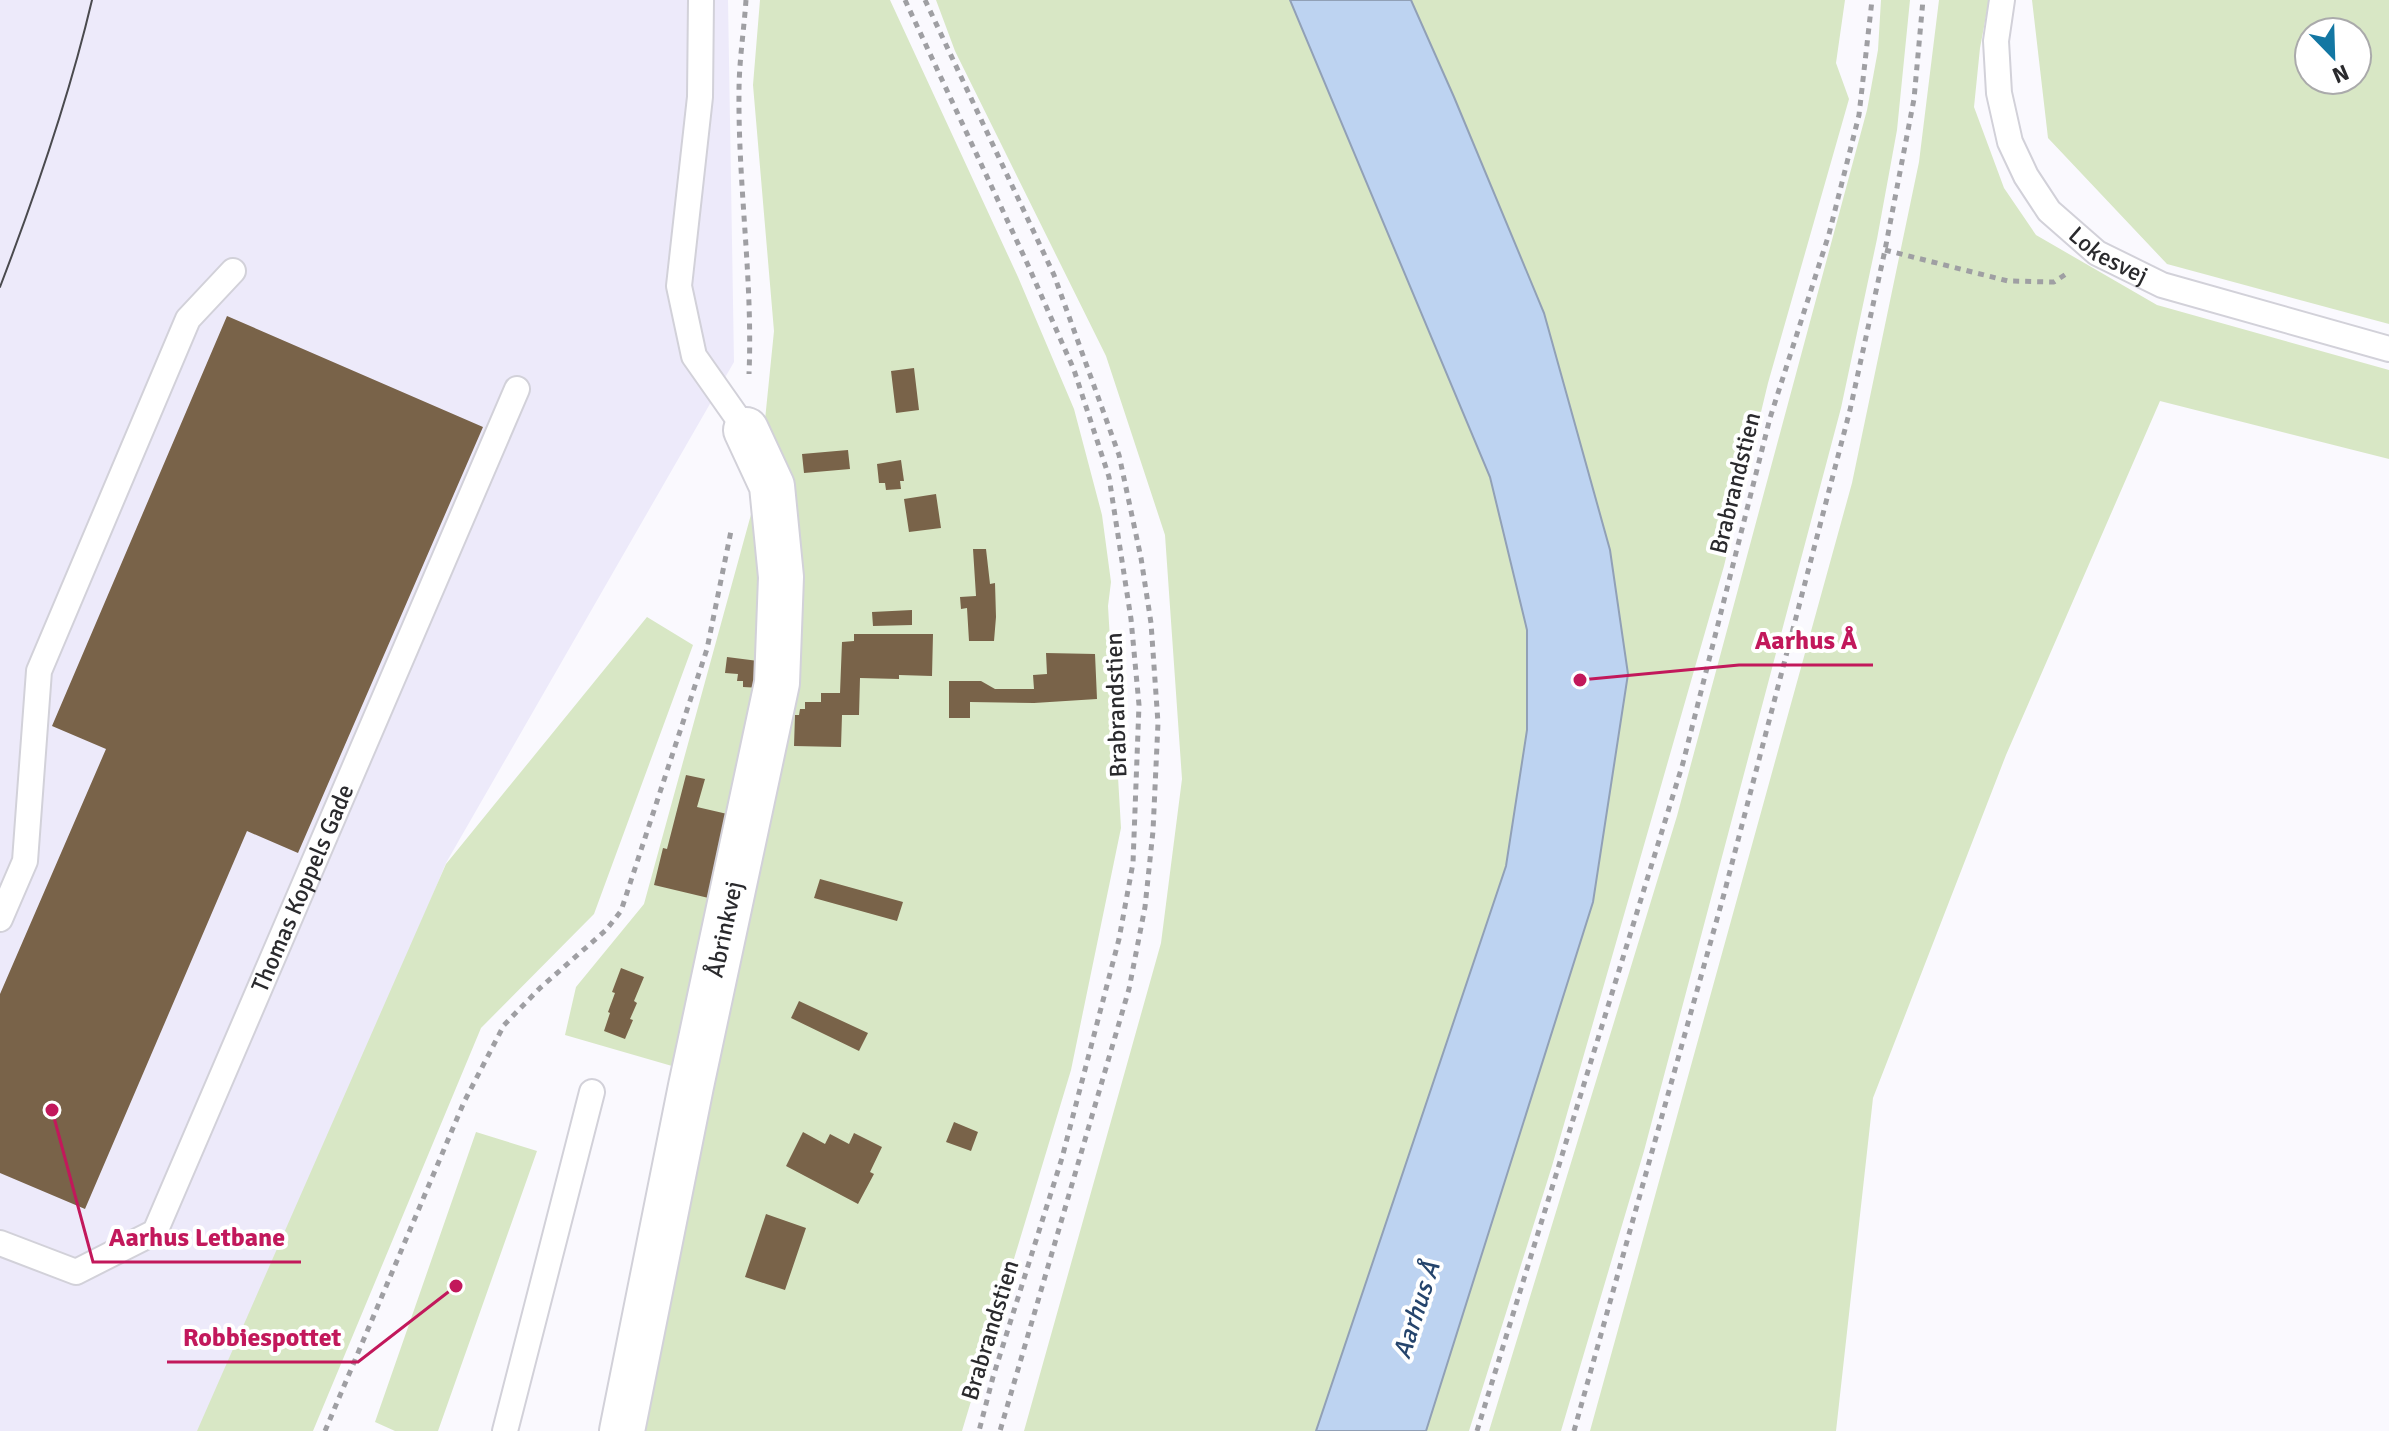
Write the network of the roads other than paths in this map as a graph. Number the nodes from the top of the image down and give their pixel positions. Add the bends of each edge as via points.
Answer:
1 (701, 0) edge
2 (2002, 0) edge
3 (233, 271) dead end
4 (2389, 349) edge
5 (517, 389) dead end
6 (746, 430) joint
7 (0, 919) edge
8 (592, 1092) dead end
9 (0, 1243) edge
10 (505, 1431) edge
11 (622, 1431) edge

1 - 6 lane via 700,97 679,286 694,356
2 - 4 lane, Lokesvej via 1996,41 1999,93 2010,142 2049,211 2097,253 2162,285
3 - 7 lane via 188,319 39,671 25,861
5 - 9 lane, Thomas Koppels Gade via 155,1232 76,1272
6 - 11 street, Åbrinkvej via 772,486 781,577 777,683
8 - 10 lane

